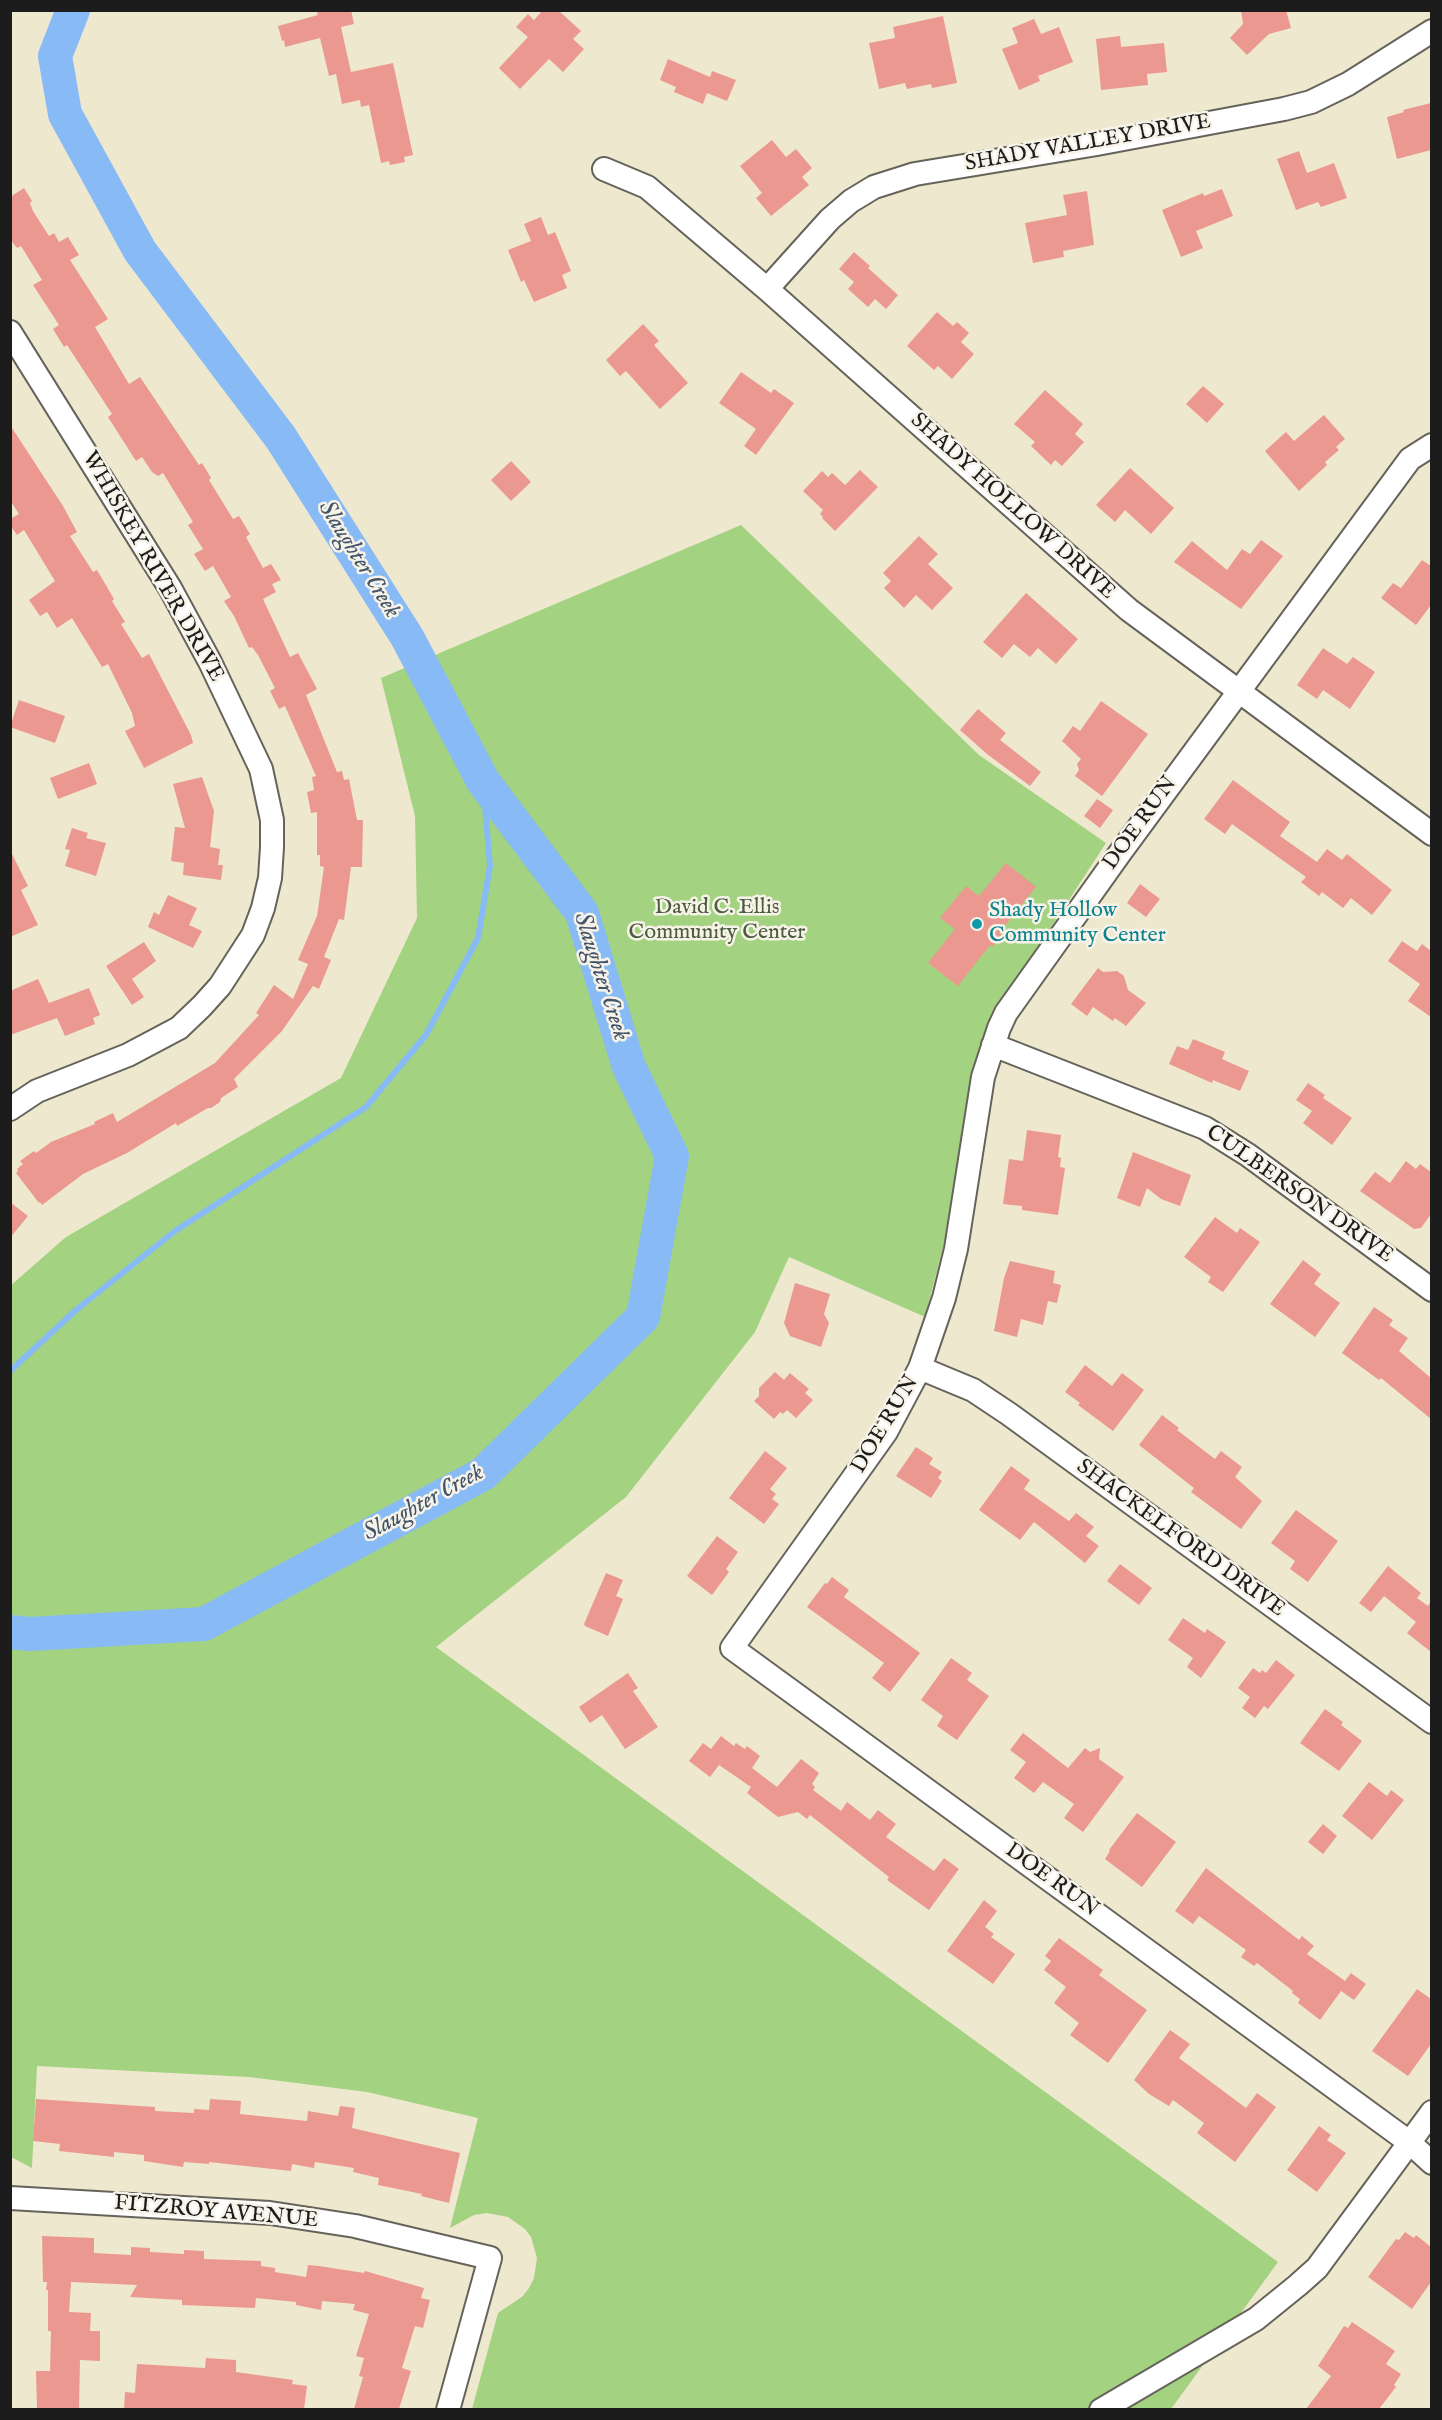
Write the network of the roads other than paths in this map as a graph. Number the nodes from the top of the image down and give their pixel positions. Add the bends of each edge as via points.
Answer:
1 (1431, 31) edge
2 (604, 169) dead end
3 (767, 289) junction
4 (10, 332) edge
5 (1431, 445) edge
6 (1239, 691) junction
7 (1431, 834) edge
8 (993, 1045) junction
9 (10, 1109) edge
10 (1431, 1290) edge
11 (920, 1368) junction
12 (1431, 1722) edge
13 (1431, 2112) edge
14 (1409, 2142) junction
15 (1431, 2163) edge
16 (10, 2198) edge
17 (448, 2409) edge
18 (1101, 2409) edge

1 - 3 street, SHADY VALLEY DRIVE via 1348,84 1284,110 915,174 874,187 830,219
2 - 3 street, SHADY HOLLOW DRIVE via 647,187
3 - 6 street, SHADY HOLLOW DRIVE via 1078,567
4 - 9 street, WHISKEY RIVER DRIVE via 170,588 210,662 261,769 272,820 272,847 267,888 253,935 202,1006 179,1028 128,1055 37,1092
5 - 6 street, DOE RUN via 1410,459
6 - 7 street, SHADY HOLLOW DRIVE
6 - 8 street, DOE RUN via 1042,961 1006,1013
8 - 10 street, CULBERSON DRIVE via 1205,1128 1248,1155
8 - 11 street, DOE RUN via 977,1106 956,1249
11 - 12 street, SHACKELFORD DRIVE via 973,1390 1009,1414
11 - 14 street, DOE RUN via 886,1432 732,1648
13 - 14 street
14 - 15 street
14 - 18 street via 1317,2268 1298,2285 1256,2319
16 - 17 street, FITZROY AVENUE via 270,2213 355,2226 490,2258

